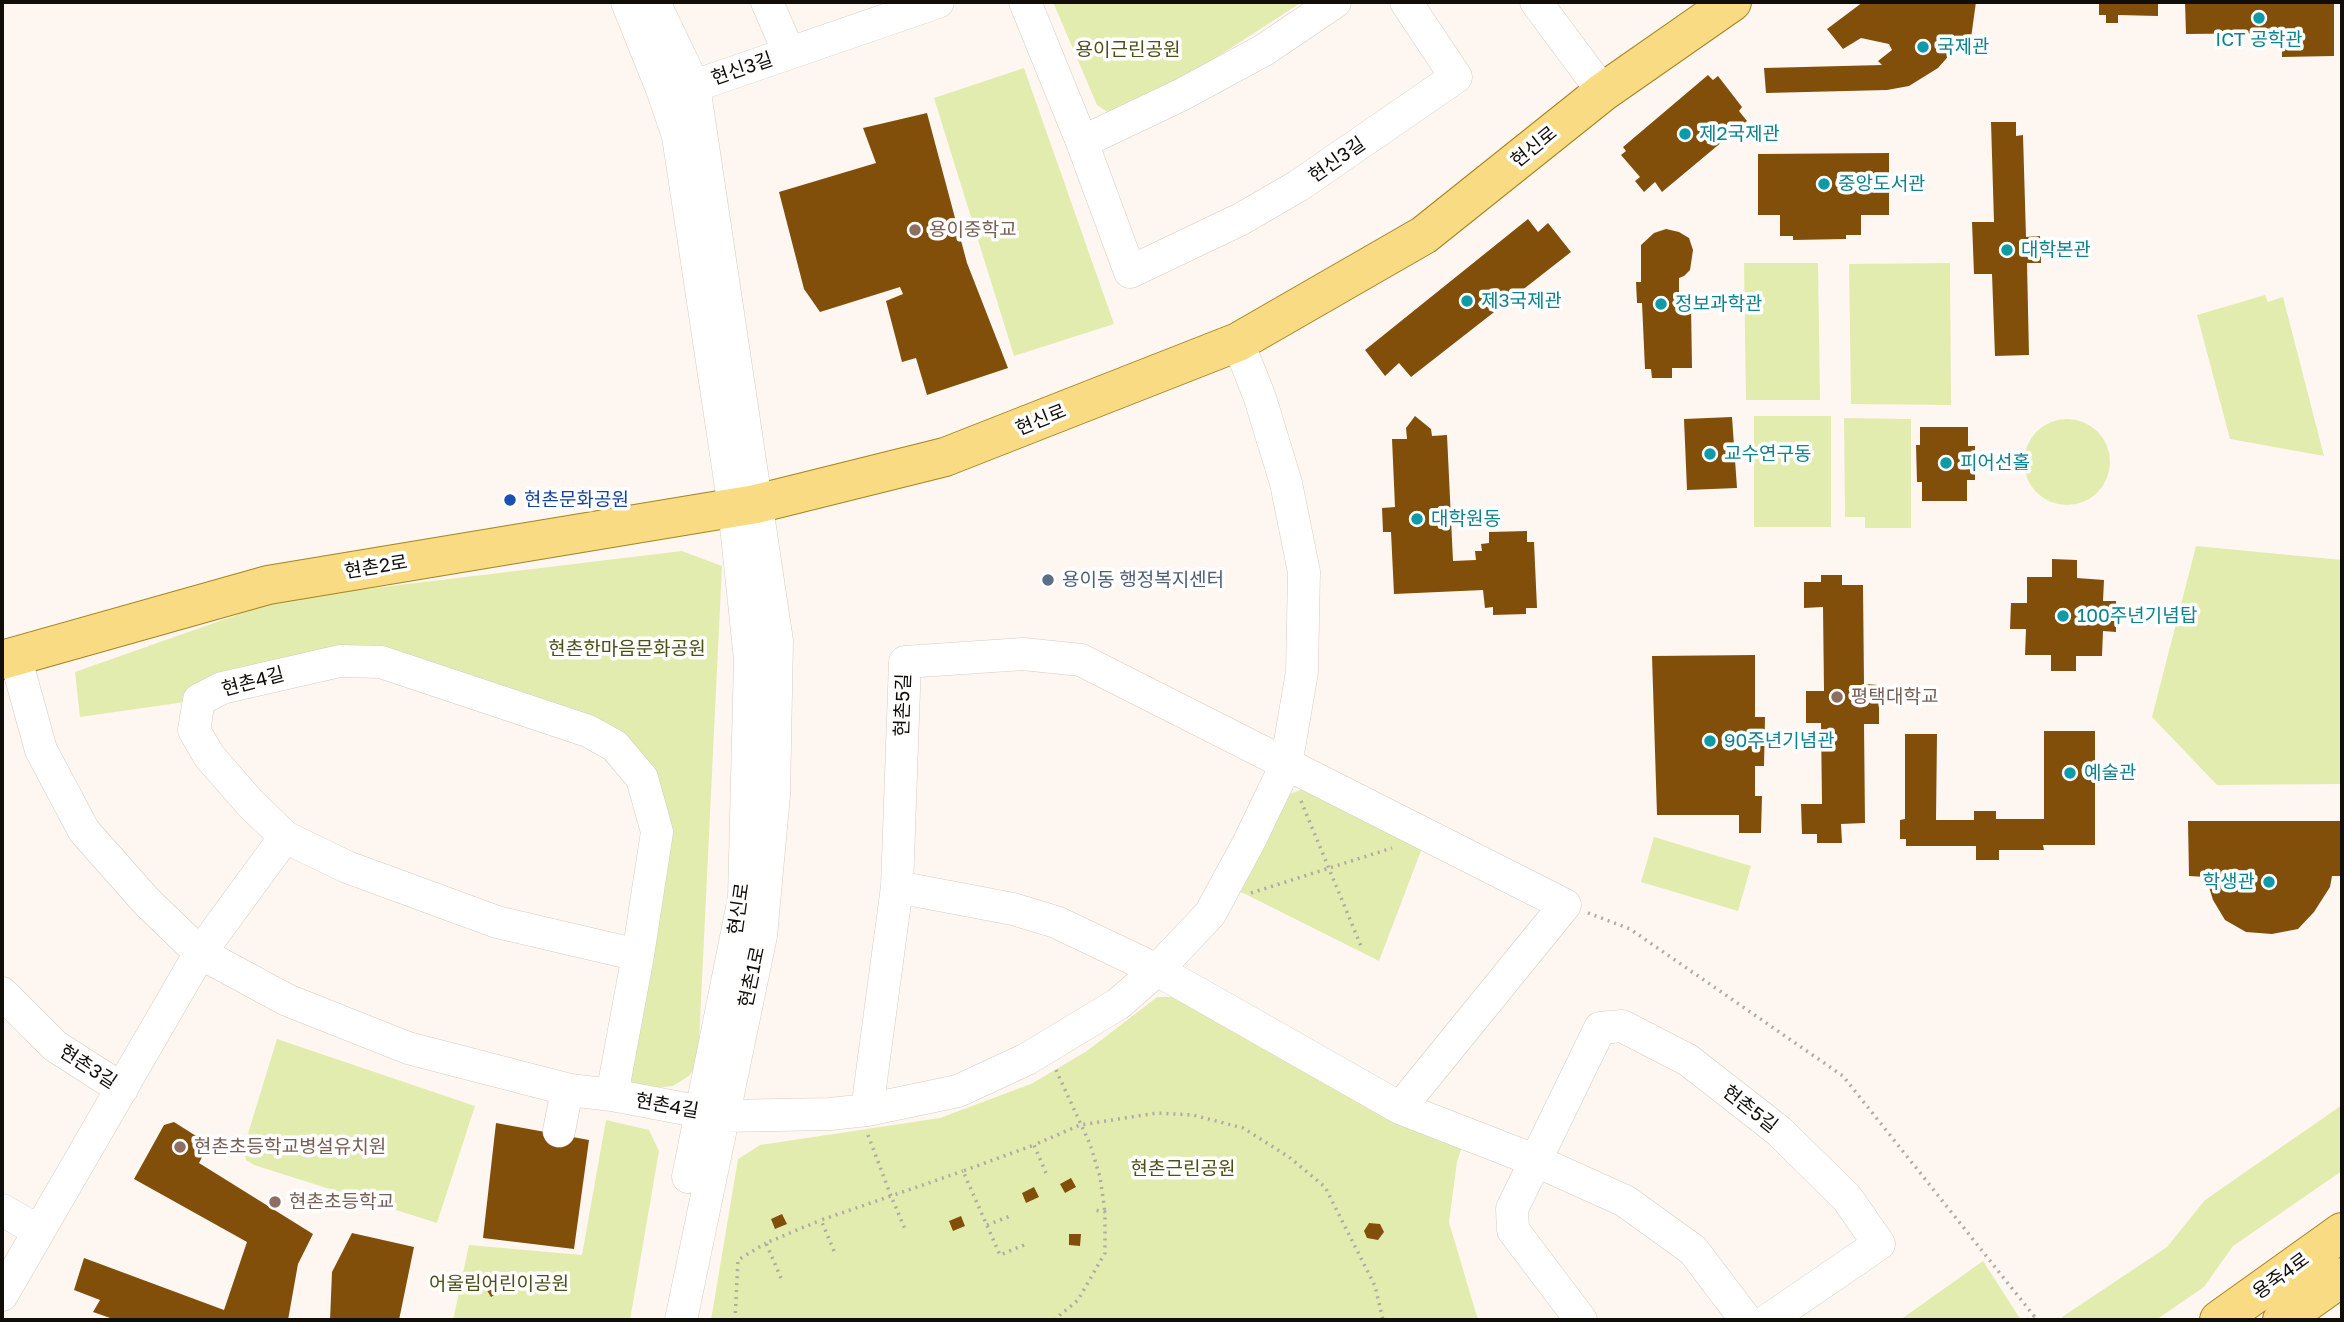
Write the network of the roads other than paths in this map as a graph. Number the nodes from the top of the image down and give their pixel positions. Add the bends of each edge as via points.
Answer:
1 (626, 2) edge
2 (654, 2) edge
3 (767, 2) edge
4 (1025, 2) edge
5 (1335, 2) edge
6 (1406, 2) edge
7 (1536, 2) edge
8 (1732, 2) edge
9 (931, 3) edge
10 (789, 52) junction
11 (694, 86) junction
12 (1603, 92) junction
13 (1082, 142) junction
14 (1238, 342) junction
15 (745, 505) junction
16 (8, 658) edge
17 (1286, 765) junction
18 (285, 837) junction
19 (897, 887) junction
20 (200, 953) junction
21 (638, 955) junction
22 (1157, 971) junction
23 (2, 993) edge
24 (122, 1090) junction
25 (567, 1090) junction
26 (612, 1095) junction
27 (1399, 1108) junction
28 (711, 1114) junction
29 (867, 1122) junction
30 (559, 1131) dead end
31 (1534, 1160) junction
32 (2, 1210) edge
33 (37, 1230) junction
34 (2342, 1232) edge
35 (2342, 1277) edge
36 (2, 1295) edge
37 (660, 1320) edge
38 (681, 1320) edge
39 (1581, 1320) edge
40 (1746, 1320) edge
41 (1768, 1320) edge
42 (2219, 1320) edge
43 (2282, 1320) edge

1 - 15 street via 678,136
2 - 11 street
3 - 10 street, 현신3길
4 - 13 street
5 - 13 street via 1264,50
6 - 13 street, 현신3길 via 1456,77 1298,186 1130,272
7 - 12 street
8 - 12 main road, 현신로
9 - 10 street, 현신3길
10 - 11 street, 현신3길
11 - 15 street
12 - 14 main road, 현신로 via 1424,235
14 - 15 main road, 현신로 via 945,457
14 - 17 street via 1286,483 1304,572 1302,672
15 - 16 main road, 현촌2로 via 268,585
15 - 28 street, 현촌1로 via 777,641 774,795 761,936
16 - 20 street, 현촌4길 via 41,750 85,831 147,902
17 - 19 street, 현촌5길 via 1081,660 1023,654 905,662
17 - 22 street via 1210,914
17 - 27 street, 현촌5길 via 1565,905
18 - 20 street, 현촌3길
18 - 21 street, 현촌4길 via 347,867 497,922
18 - 21 street, 현촌4길 via 209,756 194,730 199,700 222,688 340,661 381,662 588,730 615,746 642,778 657,832
19 - 22 street via 1056,922
19 - 29 street, 현촌5길
20 - 24 street, 현촌3길
20 - 25 street, 현촌4길 via 287,1000 408,1048
21 - 26 street, 현촌4길
22 - 27 street
22 - 29 street via 1118,1004 1027,1059 958,1091
23 - 24 street, 현촌3길 via 55,1046
24 - 33 street
25 - 26 street, 현촌4길
25 - 30 street
26 - 28 street, 현촌4길
27 - 31 street
28 - 29 street via 830,1114
28 - 37 street
28 - 38 street, 현촌1로
31 - 39 street, 현촌5길 via 1512,1209 1513,1230
31 - 40 street via 1625,1201 1693,1250
31 - 41 street, 현촌5길 via 1601,1028 1622,1026 1688,1060 1779,1130 1847,1198 1880,1244
32 - 33 street
33 - 36 street
34 - 42 main road, 용죽4로
35 - 43 main road, 용죽4로

